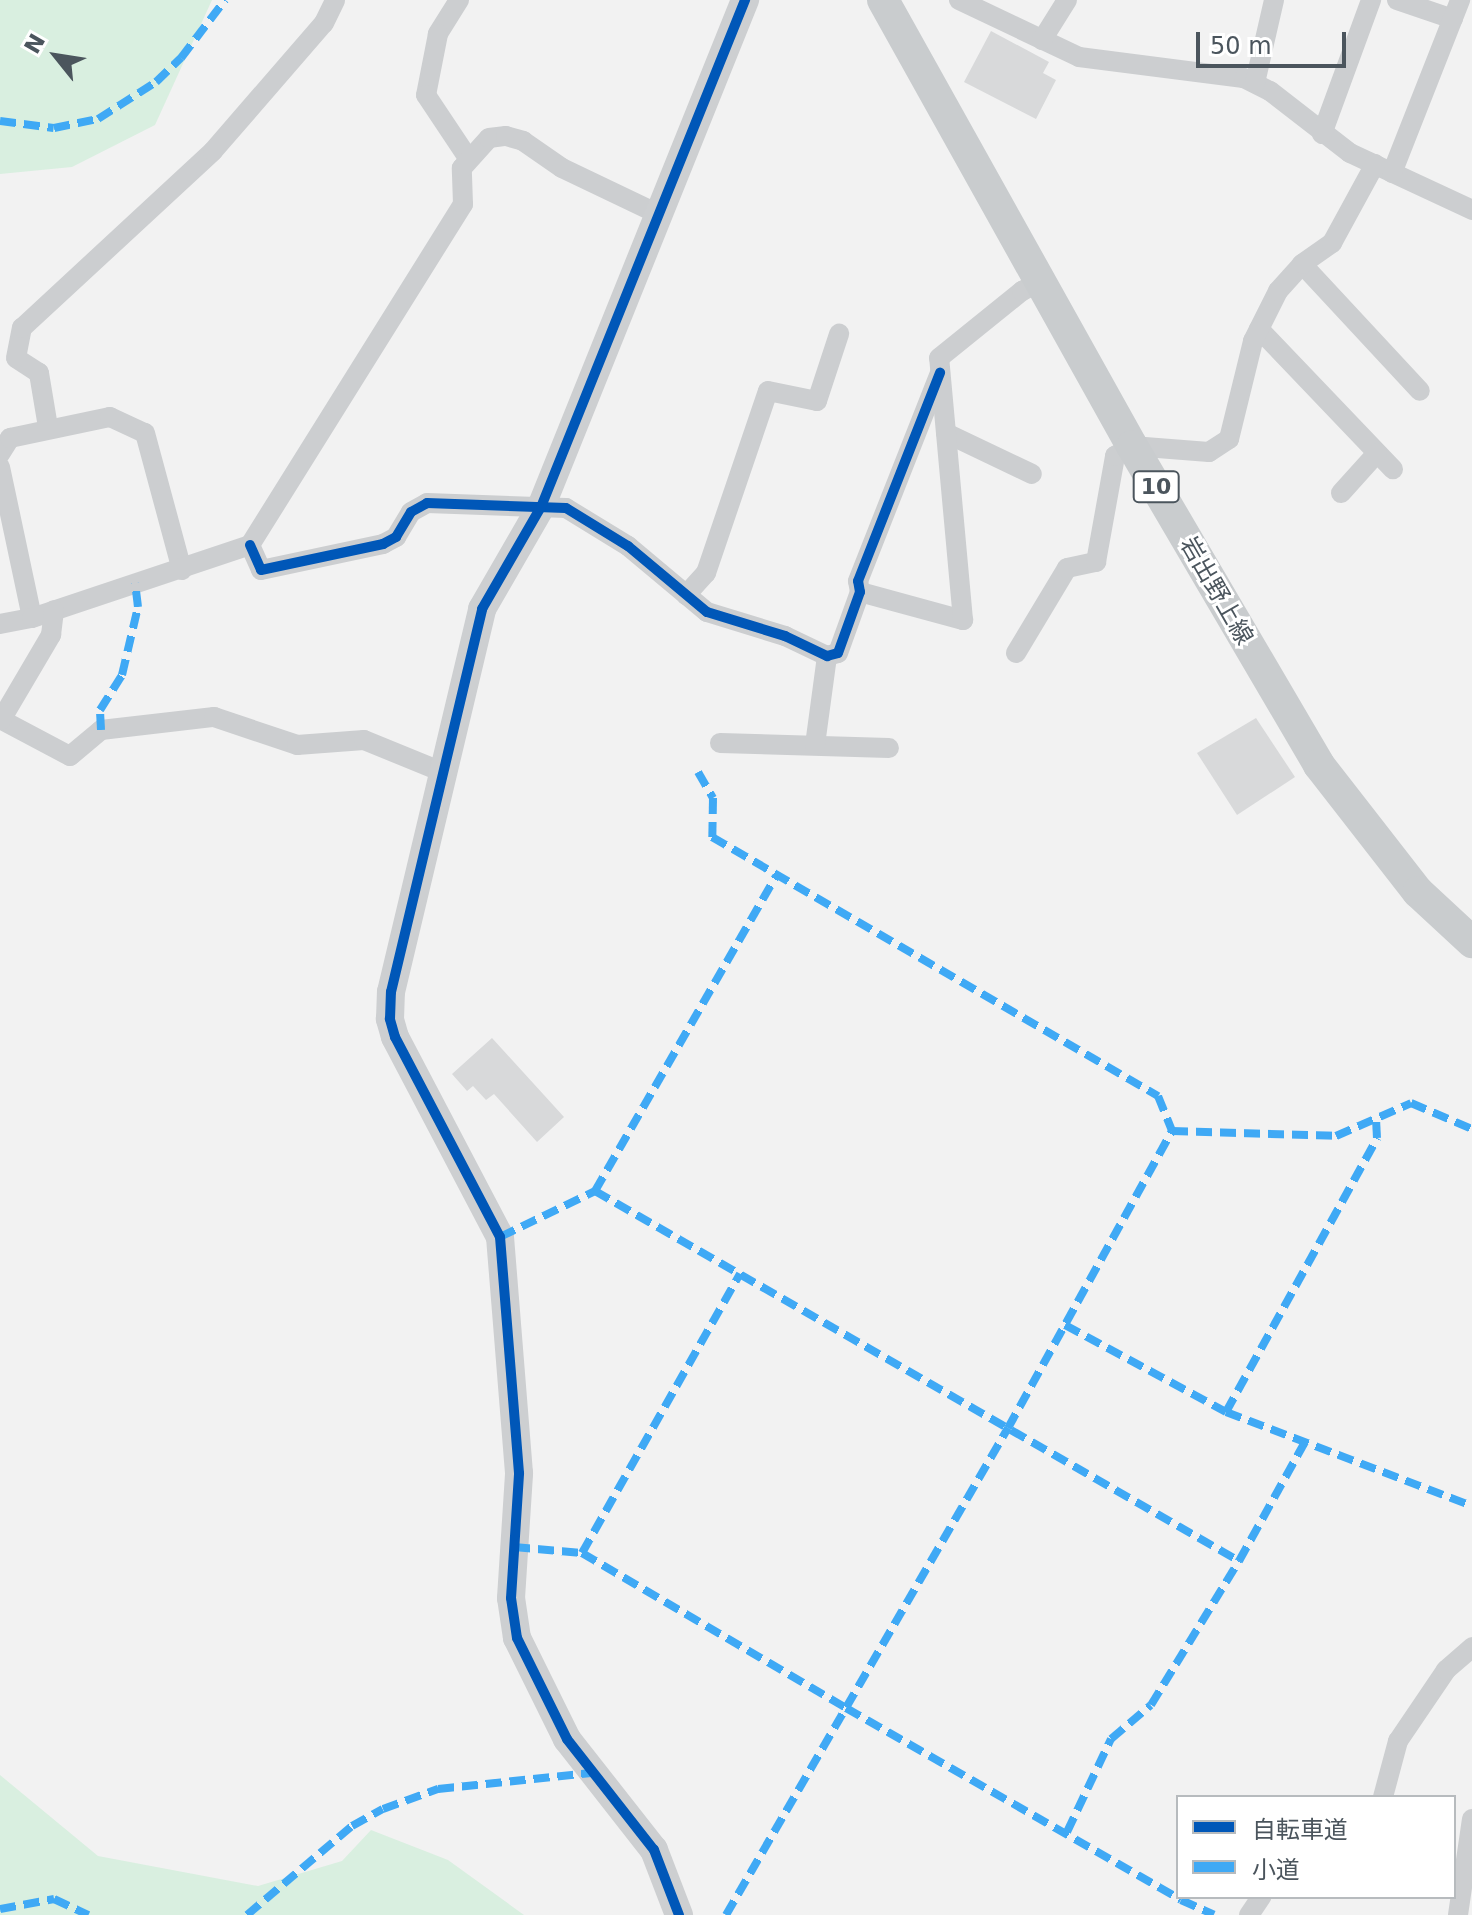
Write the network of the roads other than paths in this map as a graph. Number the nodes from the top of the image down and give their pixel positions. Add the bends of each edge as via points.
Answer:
1 (335, 0) edge
2 (459, 0) edge
3 (745, 0) edge
4 (883, 0) edge
5 (959, 0) edge
6 (1067, 0) edge
7 (1274, 0) edge
8 (1371, 0) edge
9 (1397, 0) edge
10 (1456, 10) edge
11 (1042, 40) junction
12 (1255, 83) junction
13 (1322, 134) junction
14 (468, 158) junction
15 (1383, 169) junction
16 (1472, 210) edge
17 (660, 215) junction
18 (1302, 264) junction
19 (1040, 282) junction
20 (1259, 329) junction
21 (839, 334) dead end
22 (940, 373) junction
23 (1420, 391) dead end
24 (48, 427) junction
25 (946, 433) junction
26 (1132, 446) junction
27 (1377, 453) junction
28 (0, 454) edge
29 (0, 467) edge
30 (1393, 469) dead end
31 (1032, 474) dead end
32 (1341, 493) dead end
33 (541, 507) junction
34 (250, 545) junction
35 (182, 570) junction
36 (860, 592) junction
37 (686, 595) junction
38 (54, 610) junction
39 (32, 618) junction
40 (0, 624) edge
41 (1016, 653) dead end
42 (827, 656) junction
43 (0, 720) edge
44 (720, 743) dead end
45 (815, 745) junction
46 (889, 748) dead end
47 (440, 771) junction
48 (1472, 942) edge
49 (1472, 1647) edge
50 (1384, 1795) edge
51 (1472, 1819) edge
52 (679, 1915) edge
53 (1458, 1915) edge

1 - 24 street via 324,23 213,151 22,328 16,358 39,373
2 - 14 street via 438,34 426,95
3 - 17 street
4 - 19 main road, 岩出野上線 / 10
5 - 11 street
6 - 11 street
7 - 12 street
8 - 13 street
9 - 10 street
10 - 15 street
11 - 12 street via 1079,57
12 - 13 street
13 - 15 street
14 - 17 street via 489,138 523,141 562,168
14 - 34 street via 462,168 463,204
15 - 16 street
15 - 18 street via 1332,243
17 - 33 street
18 - 20 street via 1278,291
18 - 23 street
19 - 22 street via 939,358
19 - 26 main road, 岩出野上線 / 10
20 - 26 street via 1229,439 1209,452
20 - 27 street
21 - 37 street via 817,401 768,391 706,573
22 - 25 street
22 - 36 street via 858,581
24 - 28 street via 10,438
24 - 35 street via 110,417 145,433
25 - 31 street
25 - 36 street via 963,620
26 - 41 street via 1115,456 1096,562 1067,568
26 - 48 main road, 岩出野上線 / 10 via 1319,765 1418,892
27 - 30 street
27 - 32 street
29 - 39 street
33 - 34 street via 427,503 411,512 396,537 383,544 261,570
33 - 37 street via 566,508 628,546
33 - 47 street via 482,609
34 - 35 street
35 - 38 street
36 - 42 street via 838,653
37 - 42 street via 707,612 785,636
38 - 39 street
38 - 43 street via 51,635
39 - 40 street
42 - 45 street
43 - 47 street via 70,756 101,730 214,717 297,745 364,740
44 - 45 street
45 - 46 street
47 - 52 street via 391,992 390,1019 500,1237 519,1473 511,1598 517,1638 567,1739 654,1850
49 - 50 street via 1446,1670 1398,1741
51 - 53 street

